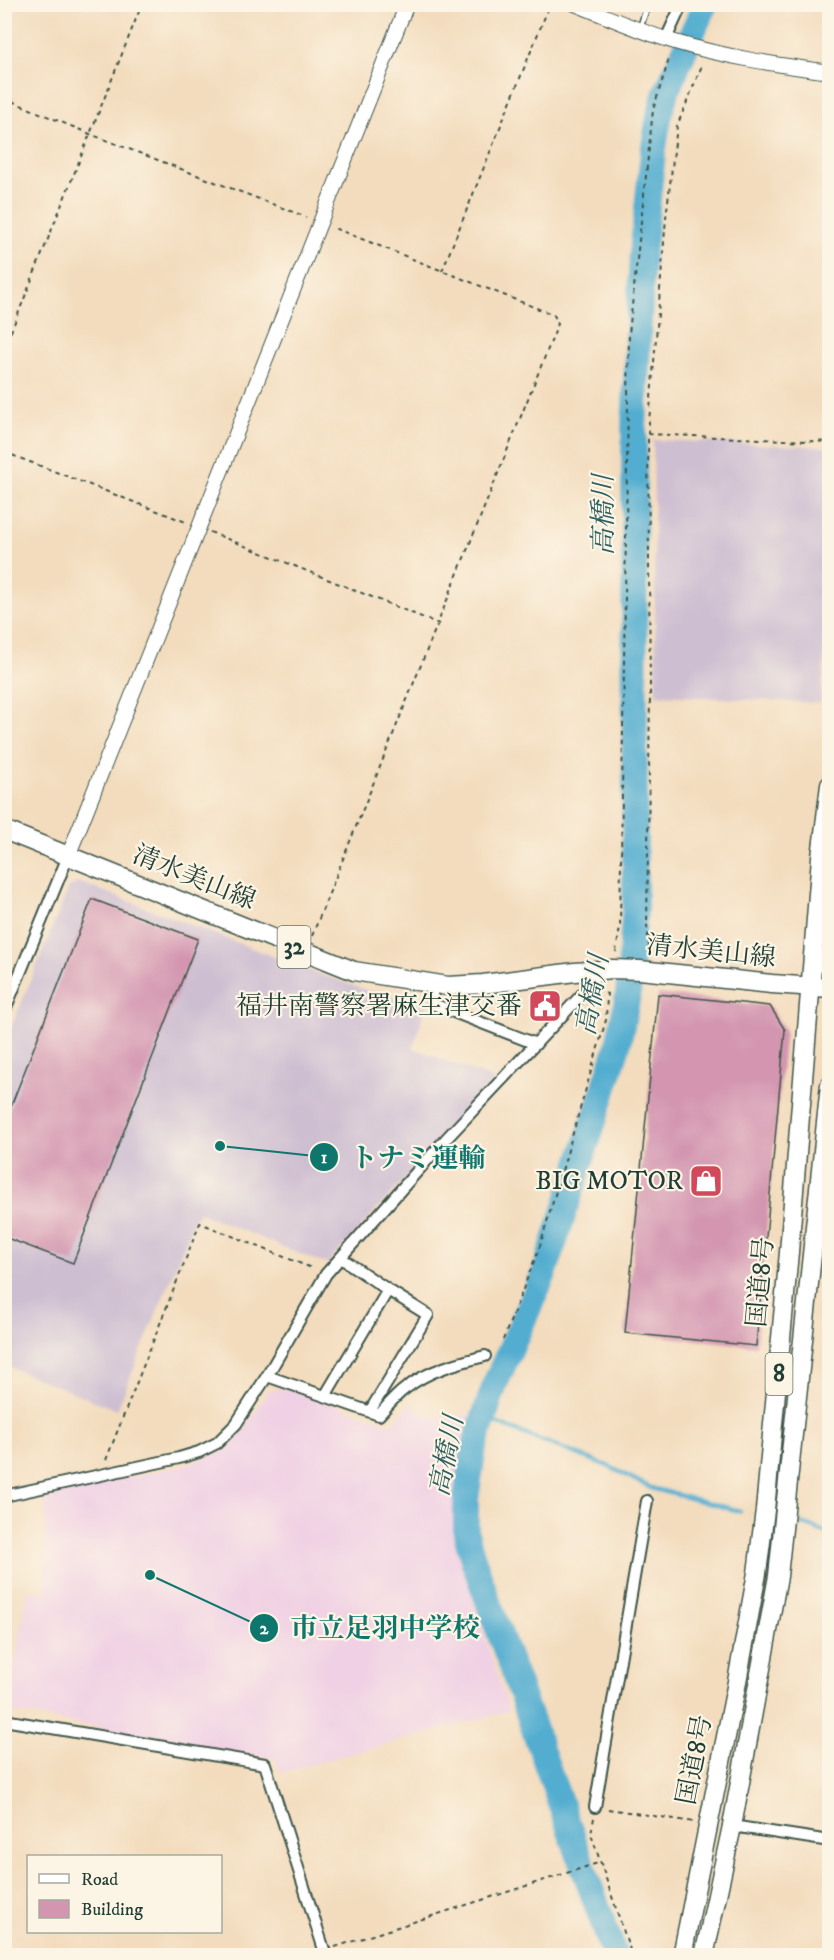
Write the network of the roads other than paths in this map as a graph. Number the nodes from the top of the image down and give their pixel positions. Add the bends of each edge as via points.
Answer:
1 (407, 4) edge
2 (575, 4) edge
3 (648, 4) edge
4 (682, 4) edge
5 (639, 30) junction
6 (670, 40) junction
7 (830, 72) edge
8 (830, 785) edge
9 (4, 830) edge
10 (69, 854) junction
11 (601, 975) junction
12 (431, 984) junction
13 (811, 987) junction
14 (830, 988) edge
15 (4, 1012) edge
16 (536, 1044) junction
17 (830, 1085) edge
18 (341, 1258) junction
19 (387, 1290) junction
20 (485, 1356) dead end
21 (267, 1376) junction
22 (325, 1396) junction
23 (370, 1411) junction
24 (4, 1496) edge
25 (647, 1501) dead end
26 (4, 1720) edge
27 (595, 1807) road end
28 (732, 1826) junction
29 (830, 1841) edge
30 (326, 1953) edge
31 (682, 1956) edge
32 (704, 1956) edge

1 - 10 street
2 - 5 street
3 - 5 lane
4 - 6 street
5 - 6 street
6 - 7 street via 765,63
8 - 13 main road, 国道8号 / 8
9 - 10 main road, 清水美山線 / 32
10 - 12 main road, 清水美山線 / 32 via 354,971
10 - 15 street
11 - 12 main road, 清水美山線 / 32
11 - 13 main road, 清水美山線 / 32 via 646,970
11 - 16 street
12 - 16 street via 433,1004
13 - 14 main road, 清水美山線 / 32
13 - 31 main road, 国道8号 / 8 via 757,1573
16 - 18 street
17 - 28 main road, 国道8号 / 8 via 778,1576
18 - 19 street
18 - 21 street via 326,1274
19 - 22 street
19 - 23 street via 428,1315
20 - 23 street via 426,1375 405,1388 379,1415
21 - 22 street
21 - 24 street via 236,1424 217,1443 199,1452
22 - 23 street
25 - 27 street
26 - 30 street via 266,1764
28 - 29 street
28 - 32 main road, 国道8号 / 8

